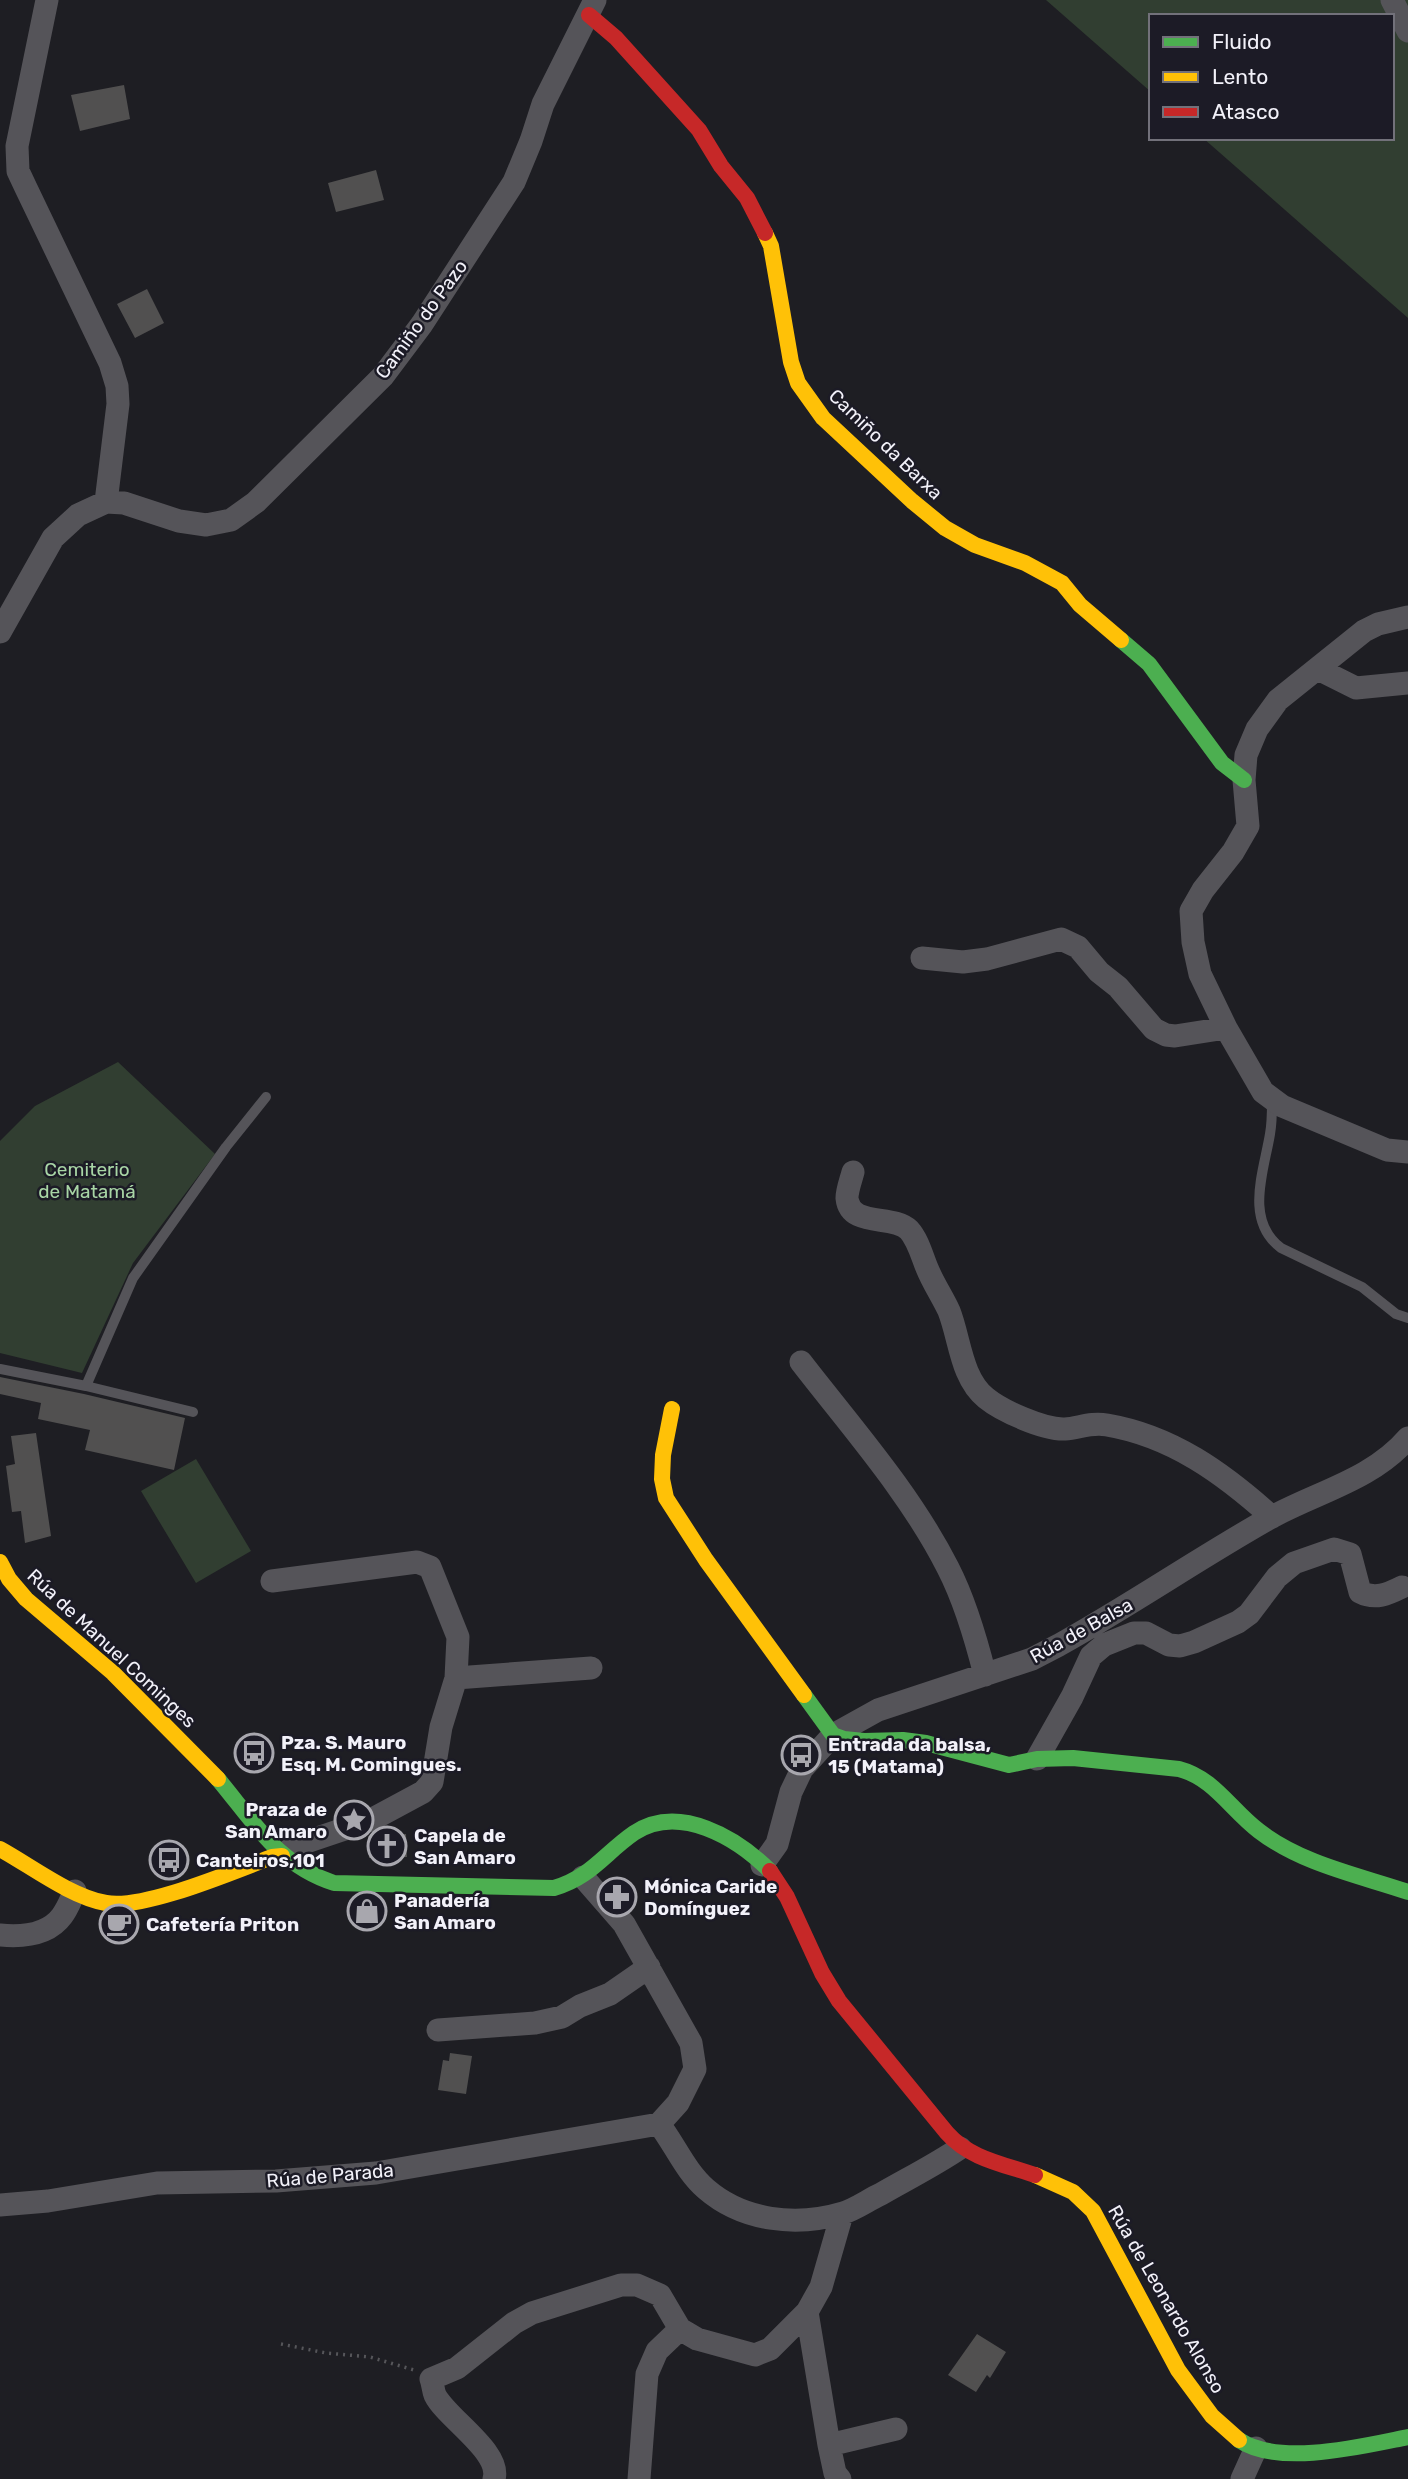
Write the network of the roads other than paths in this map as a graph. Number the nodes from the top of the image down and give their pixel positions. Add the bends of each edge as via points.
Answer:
1 (47, 0) edge
2 (1392, 0) edge
3 (592, 8) edge
4 (1408, 31) edge
5 (106, 502) junction
6 (1408, 617) edge
7 (0, 632) edge
8 (1318, 668) junction
9 (1408, 683) edge
10 (1244, 780) junction
11 (922, 958) dead end
12 (1226, 1028) junction
13 (266, 1097) dead end
14 (1272, 1099) junction
15 (1408, 1152) edge
16 (853, 1172) dead end
17 (1408, 1318) edge
18 (801, 1362) dead end
19 (0, 1369) edge
20 (86, 1386) junction
21 (672, 1409) dead end
22 (193, 1412) dead end
23 (1408, 1438) edge
24 (1272, 1517) junction
25 (0, 1562) edge
26 (272, 1581) dead end
27 (1402, 1587) dead end
28 (1104, 1619) junction
29 (1146, 1633) junction
30 (592, 1668) dead end
31 (985, 1675) junction
32 (456, 1678) junction
33 (833, 1735) junction
34 (1037, 1759) junction
35 (0, 1849) edge
36 (282, 1856) junction
37 (762, 1865) junction
38 (583, 1877) junction
39 (75, 1891) junction
40 (1408, 1892) edge
41 (0, 1936) edge
42 (649, 1966) junction
43 (438, 2030) dead end
44 (659, 2124) junction
45 (960, 2148) junction
46 (0, 2205) edge
47 (842, 2214) junction
48 (807, 2312) junction
49 (680, 2329) junction
50 (896, 2429) dead end
51 (1408, 2437) edge
52 (829, 2445) junction
53 (1256, 2448) junction
54 (494, 2479) edge
55 (639, 2479) edge
56 (840, 2479) edge
57 (1242, 2479) edge

1 - 5 street via 16,159 117,386
2 - 4 street
3 - 5 street, Camiño do Pazo via 543,104 514,182 383,376 256,502 231,520 206,525
3 - 10 street, Camiño da Barxa via 699,130 747,198 771,246 798,383 823,418 945,528 1062,583 1080,606 1149,664 1222,763
5 - 7 street via 78,515 53,538
6 - 8 street via 1364,631
8 - 9 street via 1356,688
8 - 10 street via 1278,700 1257,729
10 - 12 street via 1248,826 1191,911 1200,974
11 - 12 street via 987,959 1061,939 1078,947 1154,1029 1175,1036
12 - 14 street via 1263,1092
13 - 20 lane via 134,1278
14 - 15 street via 1387,1150
14 - 17 lane via 1258,1195 1272,1242 1362,1287
16 - 24 street via 849,1205 864,1218 893,1221 909,1230 948,1310 971,1378 988,1400 1053,1428 1105,1424 1168,1442
18 - 31 street via 935,1545 960,1594
19 - 20 lane
20 - 22 lane
21 - 33 street via 663,1455 666,1498
23 - 24 street, Rúa de Balsa via 1359,1476
24 - 28 street, Rúa de Balsa
25 - 36 street, Rúa de Manuel Cominges via 41,1614 114,1673 211,1771
26 - 32 street via 417,1562 430,1567 458,1637
27 - 29 street via 1388,1594 1360,1592 1350,1554 1334,1549 1294,1563 1249,1614 1194,1642 1169,1645
28 - 29 street via 1109,1624 1135,1625
28 - 31 street, Rúa de Balsa via 1032,1659
29 - 34 street via 1104,1644 1091,1656
30 - 32 street
31 - 33 street, Rúa de Balsa via 878,1710
32 - 36 street via 441,1727 432,1782 423,1792 371,1820 294,1846
33 - 34 street via 852,1742 932,1744 1009,1765
33 - 37 street, Rúa de Balsa via 802,1769 777,1844
34 - 40 street via 1073,1758 1194,1773 1259,1831 1302,1857
35 - 39 street
36 - 38 street, Rúa de Leonardo Alonso via 312,1877 334,1883 544,1889 564,1887
36 - 39 street via 125,1904 110,1904
37 - 38 street, Rúa de Leonardo Alonso via 719,1834 666,1821 640,1831
37 - 45 street, Rúa de Leonardo Alonso via 779,1883 837,1998
38 - 42 street via 620,1918
39 - 41 street via 60,1919 47,1928
42 - 43 street via 610,1994 562,2017
42 - 44 street via 691,2042 695,2068 678,2103
44 - 46 street, Rúa de Parada via 376,2173 157,2183
44 - 47 street via 703,2187 732,2207 780,2219
45 - 47 street
45 - 53 street, Rúa de Leonardo Alonso via 1061,2186 1088,2205 1196,2396 1225,2430
47 - 48 street via 821,2287
48 - 49 street via 770,2349 755,2354 698,2339
48 - 52 street
49 - 54 street via 660,2295 638,2285 621,2285 532,2313 457,2368 431,2379 436,2396 489,2456
49 - 55 street via 657,2351 647,2375
50 - 52 street
51 - 53 street, Rúa de Leonardo Alonso via 1308,2451
52 - 56 street
53 - 57 street

